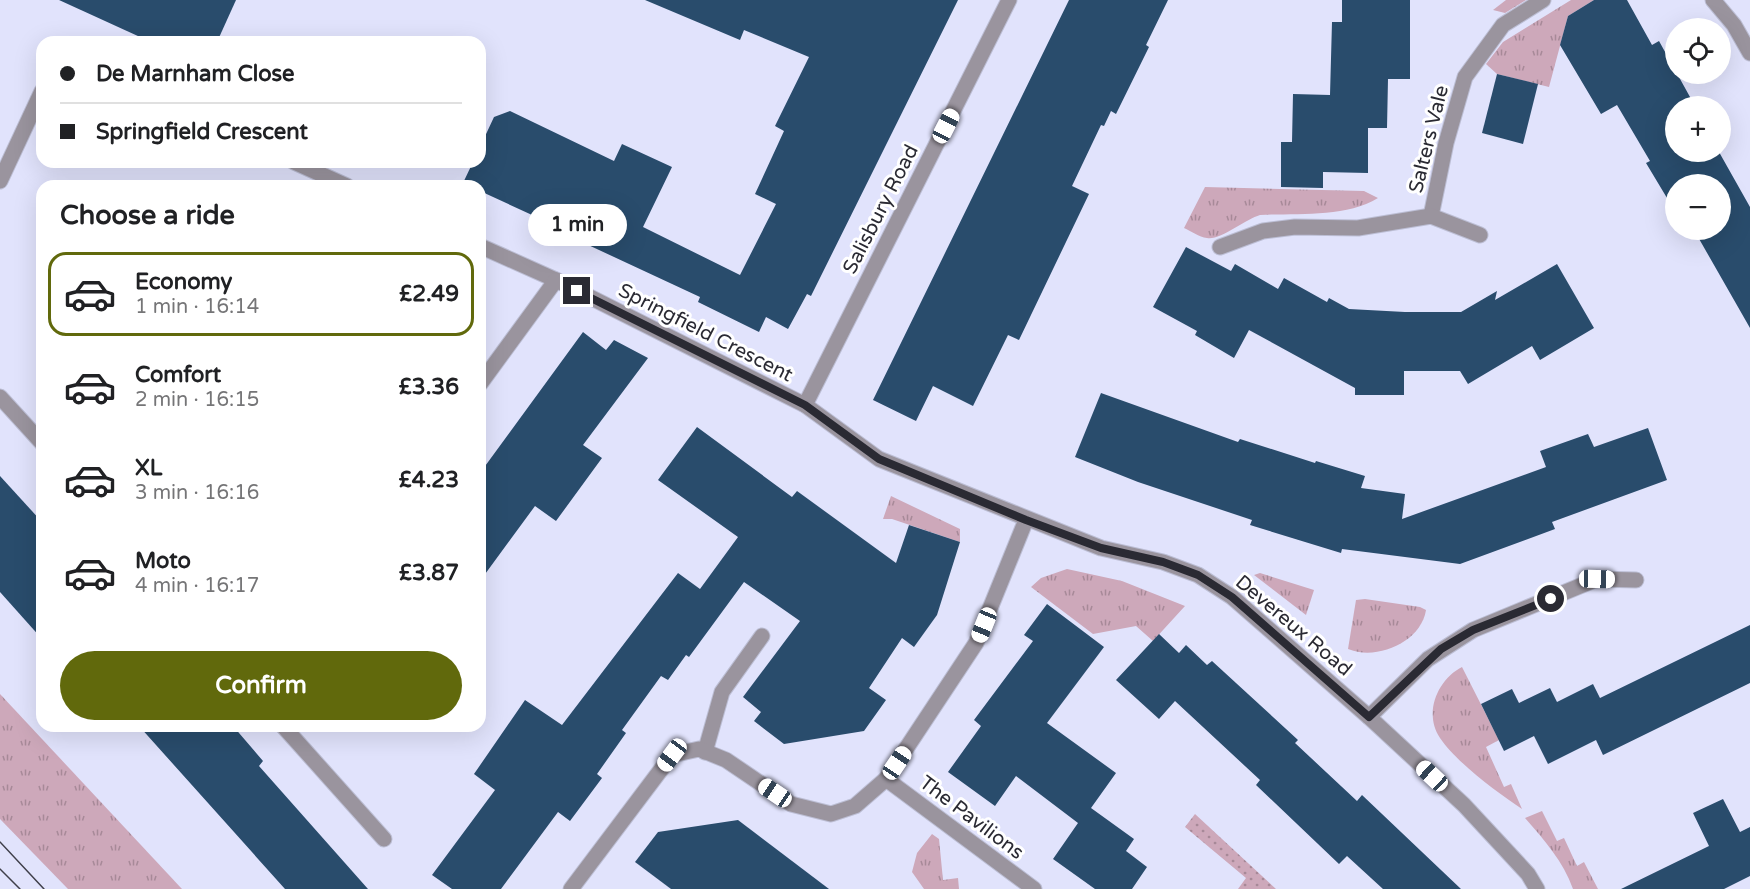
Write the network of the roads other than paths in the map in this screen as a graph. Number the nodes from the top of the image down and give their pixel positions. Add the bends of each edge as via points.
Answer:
1 (1009, 0) edge
2 (1543, 0) edge
3 (1713, 0) edge
4 (1724, 0) edge
5 (1734, 26) junction
6 (1750, 53) edge
7 (36, 103) edge
8 (307, 168) edge
9 (334, 180) edge
10 (0, 181) edge
11 (1431, 216) junction
12 (1480, 235) dead end
13 (1220, 247) dead end
14 (486, 249) edge
15 (556, 280) junction
16 (486, 376) edge
17 (0, 397) edge
18 (805, 405) junction
19 (36, 436) edge
20 (1026, 520) junction
21 (1636, 580) dead end
22 (762, 636) dead end
23 (1369, 717) junction
24 (288, 732) edge
25 (705, 752) junction
26 (886, 779) junction
27 (384, 839) dead end
28 (572, 889) edge
29 (1034, 889) edge
30 (1537, 889) edge

1 - 18 street, Salisbury Road
2 - 11 street, Salters Vale via 1503,25 1465,77
3 - 5 street
4 - 5 street
5 - 6 street
7 - 10 street
8 - 9 street
11 - 12 street, Salters Vale
11 - 13 street, Salters Vale via 1358,228 1263,231
14 - 15 street, Springfield Crescent
15 - 16 street
15 - 18 street, Springfield Crescent
17 - 19 street
18 - 20 street, Devereux Road via 879,459
20 - 23 street, Devereux Road via 1101,548 1163,562 1198,575 1232,597
20 - 26 street via 976,644
21 - 23 street via 1597,579 1473,630 1428,659
22 - 25 street via 722,692
23 - 30 street, Devereux Road via 1464,805 1528,874
24 - 27 street
25 - 26 street via 726,760 791,804 831,814 855,806
25 - 28 street via 699,749 672,755
26 - 29 street, The Pavilions

